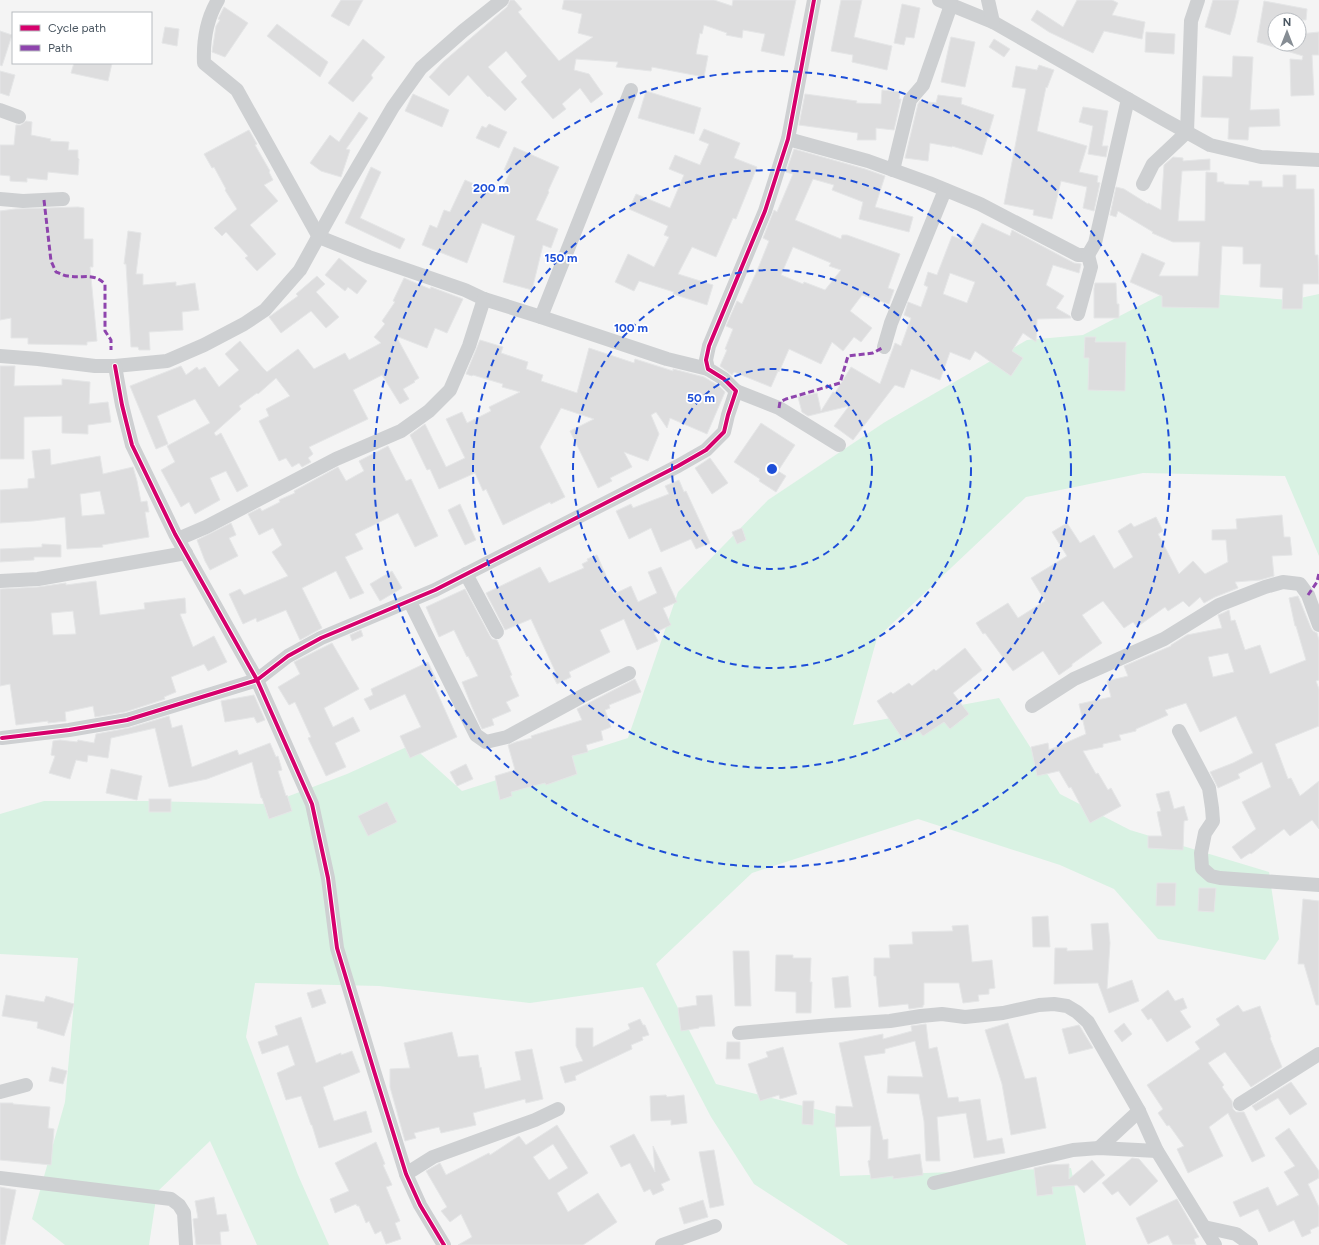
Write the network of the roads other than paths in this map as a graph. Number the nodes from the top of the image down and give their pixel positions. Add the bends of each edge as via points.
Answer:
1 (218, 0) edge
2 (502, 0) edge
3 (814, 0) edge
4 (988, 0) edge
5 (1198, 0) edge
6 (945, 2) edge
7 (993, 22) junction
8 (631, 90) dead end
9 (1128, 99) junction
10 (0, 110) edge
11 (19, 116) dead end
12 (1187, 132) junction
13 (788, 139) junction
14 (1319, 160) edge
15 (893, 170) junction
16 (1143, 184) dead end
17 (945, 190) junction
18 (0, 199) edge
19 (63, 199) dead end
20 (319, 237) junction
21 (1088, 255) junction
22 (484, 299) junction
23 (1078, 314) dead end
24 (541, 316) junction
25 (884, 347) dead end
26 (0, 356) edge
27 (115, 366) junction
28 (708, 369) junction
29 (736, 391) junction
30 (839, 445) dead end
31 (178, 539) junction
32 (186, 553) junction
33 (466, 574) junction
34 (0, 581) edge
35 (410, 602) junction
36 (1319, 625) edge
37 (497, 632) dead end
38 (629, 673) dead end
39 (257, 680) junction
40 (1032, 706) dead end
41 (1179, 731) dead end
42 (2, 738) dead end
43 (1319, 884) edge
44 (739, 1033) dead end
45 (1319, 1054) edge
46 (26, 1085) dead end
47 (0, 1092) edge
48 (1240, 1104) dead end
49 (558, 1109) dead end
50 (1139, 1111) junction
51 (1098, 1148) junction
52 (1157, 1151) junction
53 (406, 1174) junction
54 (0, 1178) edge
55 (934, 1183) dead end
56 (715, 1226) dead end
57 (1204, 1227) junction
58 (186, 1245) edge
59 (444, 1245) edge
60 (662, 1245) edge
61 (1215, 1245) edge
62 (1251, 1245) edge

1 - 20 street via 206,28 204,62 236,90
2 - 20 street via 421,68 392,107
3 - 13 street
4 - 7 street
5 - 12 street via 1191,21
6 - 7 street
6 - 15 street via 923,85 910,100
7 - 9 street
8 - 24 street
9 - 12 street
9 - 21 street via 1095,242
10 - 11 street
12 - 14 street via 1210,145 1261,157
12 - 16 street via 1153,164
13 - 15 street
13 - 28 street via 765,211 709,346 706,360
15 - 17 street
17 - 21 street via 980,204 1078,255
17 - 25 street via 891,323
18 - 19 street
20 - 22 street
20 - 27 street via 300,270 265,310 244,324 167,362
21 - 23 street via 1091,267
22 - 24 street
22 - 31 street via 450,390 429,412 401,431 336,459
24 - 28 street via 667,359
26 - 27 street
27 - 31 street via 132,445
28 - 29 street via 724,379
29 - 30 street via 779,408
29 - 33 street via 724,432 706,450
31 - 32 street
32 - 34 street via 38,579
32 - 39 street
33 - 35 street
33 - 37 street
35 - 38 street via 476,735 486,742 507,737
35 - 39 street via 321,638 288,656
36 - 40 street via 1308,595 1300,584 1283,582 1265,587 1219,605 1164,639 1074,679
39 - 42 street via 127,720
39 - 53 street via 312,804 328,878 337,948
41 - 43 street via 1209,788 1213,821 1205,833 1200,853 1202,868 1211,876 1220,878
44 - 50 street via 890,1021 942,1014 965,1017 1003,1013 1039,1005 1067,1006 1088,1022
45 - 48 street
46 - 47 street
49 - 53 street via 535,1120 433,1157
50 - 51 street
50 - 52 street
51 - 52 street
51 - 55 street via 1073,1150
52 - 57 street
53 - 59 street via 420,1205
54 - 58 street via 171,1199 179,1204 184,1213
56 - 60 street
57 - 61 street
57 - 62 street via 1236,1234

